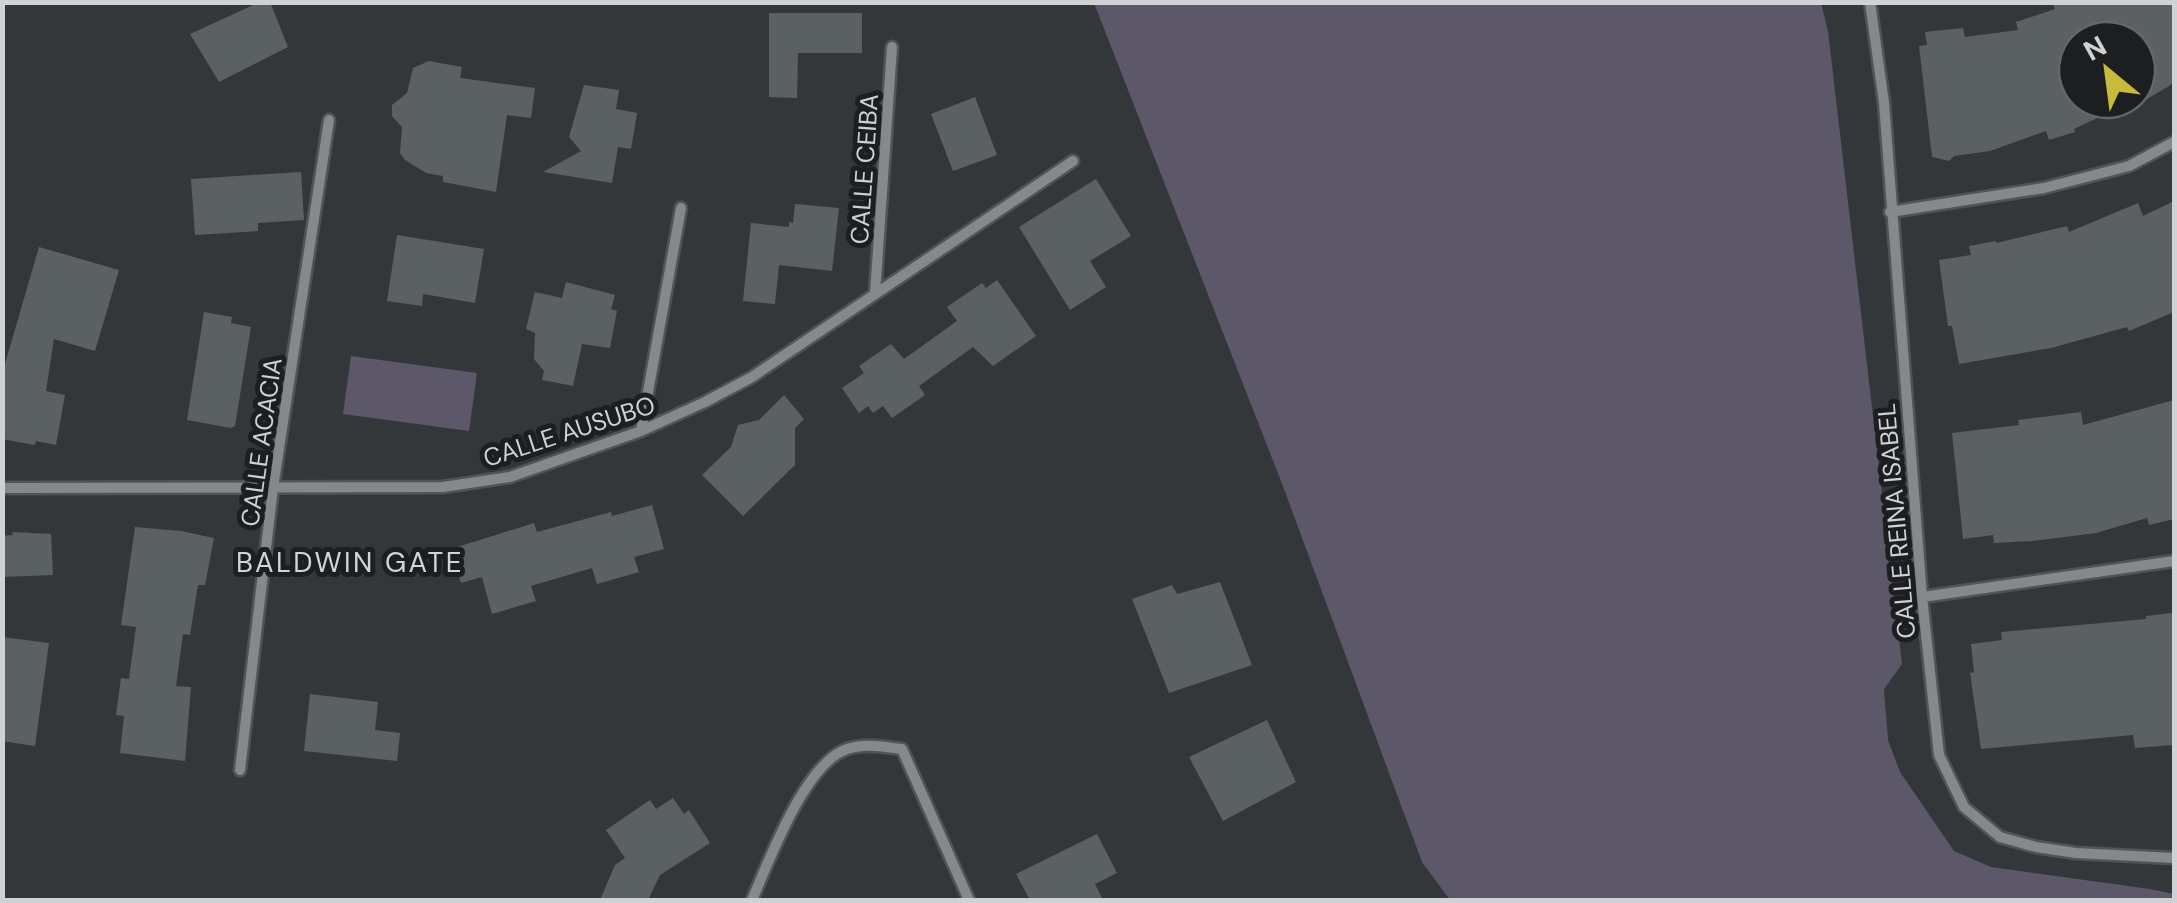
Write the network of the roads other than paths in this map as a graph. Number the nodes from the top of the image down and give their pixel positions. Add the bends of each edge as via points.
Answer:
1 (1870, 2) edge
2 (892, 47) dead end
3 (329, 120) dead end
4 (2174, 142) edge
5 (1073, 162) dead end
6 (681, 208) dead end
7 (1890, 212) junction
8 (875, 294) junction
9 (641, 431) junction
10 (2, 488) edge
11 (273, 488) junction
12 (2174, 561) edge
13 (1922, 597) junction
14 (240, 770) dead end
15 (2174, 858) edge
16 (752, 900) edge
17 (970, 900) edge

1 - 7 street, CALLE REINA ISABEL
2 - 8 street, CALLE CEIBA
3 - 11 street, CALLE ACACIA
4 - 7 street via 2129,166 2044,188
5 - 8 street, CALLE AUSUBO
6 - 9 street
7 - 13 street, CALLE REINA ISABEL
8 - 9 street, CALLE AUSUBO via 752,378
9 - 11 street, CALLE AUSUBO via 510,477 460,485
10 - 11 street, CALLE AUSUBO
11 - 14 street, CALLE ACACIA
12 - 13 street
13 - 15 street, CALLE REINA ISABEL via 1939,754 1964,808 2000,837 2036,848
16 - 17 street via 786,821 824,764 866,745 902,749

